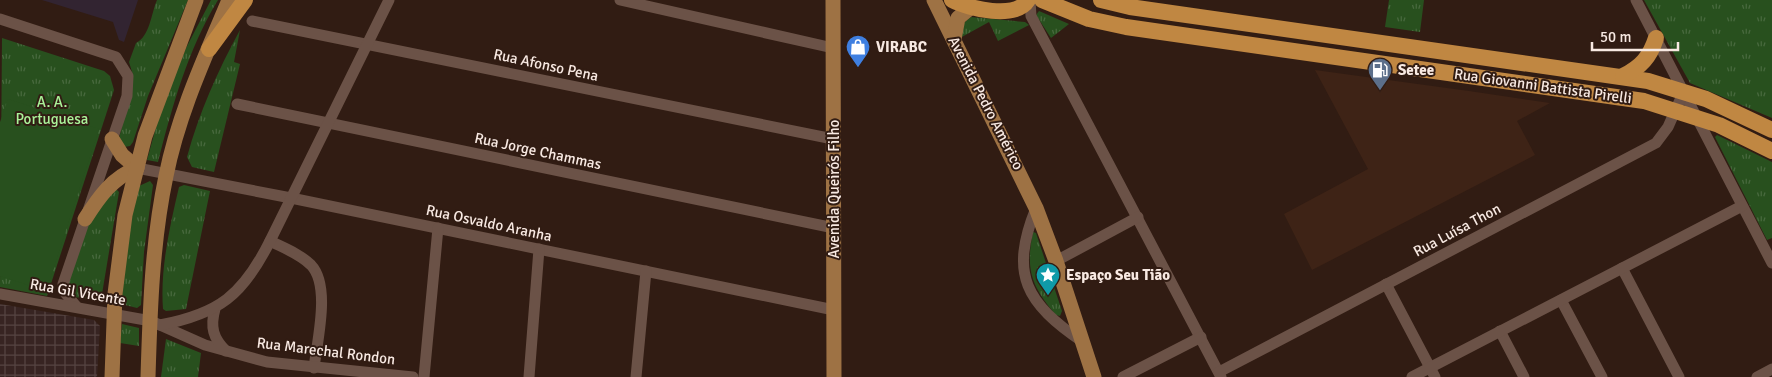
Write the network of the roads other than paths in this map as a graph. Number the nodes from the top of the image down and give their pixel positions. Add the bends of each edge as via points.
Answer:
1 (196, 0) edge
2 (207, 0) edge
3 (229, 0) edge
4 (245, 0) edge
5 (389, 0) edge
6 (620, 0) edge
7 (833, 0) edge
8 (934, 0) edge
9 (952, 0) edge
10 (1029, 0) edge
11 (1042, 0) edge
12 (1101, 0) edge
13 (1636, 0) edge
14 (970, 8) junction
15 (0, 19) edge
16 (252, 20) dead end
17 (184, 36) junction
18 (1656, 38) junction
19 (954, 40) junction
20 (368, 44) junction
21 (833, 48) junction
22 (208, 49) junction
23 (1623, 76) junction
24 (1684, 91) junction
25 (237, 104) dead end
26 (1676, 109) junction
27 (1696, 116) junction
28 (329, 122) junction
29 (1772, 130) edge
30 (112, 139) junction
31 (833, 139) junction
32 (1772, 151) edge
33 (137, 168) junction
34 (166, 174) junction
35 (291, 198) junction
36 (1742, 206) junction
37 (1036, 208) junction
38 (1138, 217) junction
39 (84, 219) junction
40 (438, 228) junction
41 (834, 228) junction
42 (270, 241) junction
43 (539, 249) junction
44 (1056, 261) junction
45 (1772, 263) edge
46 (1622, 268) junction
47 (646, 271) junction
48 (1386, 284) junction
49 (0, 294) edge
50 (1561, 300) junction
51 (77, 307) junction
52 (215, 309) junction
53 (834, 310) junction
54 (114, 314) junction
55 (155, 323) junction
56 (1500, 331) junction
57 (1200, 337) junction
58 (1083, 342) junction
59 (226, 351) junction
60 (314, 368) junction
61 (1772, 369) edge
62 (1432, 372) edge
63 (1220, 374) edge
64 (112, 377) edge
65 (148, 377) edge
66 (413, 377) edge
67 (424, 377) edge
68 (528, 377) edge
69 (636, 377) edge
70 (834, 377) edge
71 (1094, 377) edge
72 (1123, 377) edge
73 (1412, 377) edge
74 (1524, 377) edge
75 (1602, 377) edge
76 (1679, 377) edge
77 (1757, 377) edge

1 - 17 main road
2 - 17 main road
3 - 22 main road
4 - 22 highway
5 - 20 street
6 - 21 street
7 - 21 main road, Avenida Queirós Filho
8 - 19 main road, Avenida Pedro Américo
9 - 14 highway
10 - 14 highway via 1017,10
10 - 38 street via 1031,16
11 - 26 highway, Rua Giovanni Battista Pirelli via 1089,19 1126,28 1621,97
12 - 23 highway, Rua Giovanni Battista Pirelli via 1130,7
13 - 18 street
14 - 19 main road via 958,18
15 - 30 street via 120,61 126,71 129,89
16 - 20 street, Rua Afonso Pena
17 - 33 main road via 155,107
18 - 23 highway via 1642,64
18 - 24 street
19 - 37 main road, Avenida Pedro Américo
20 - 28 street
20 - 31 street, Rua Afonso Pena
21 - 31 main road, Avenida Queirós Filho
22 - 34 main road via 185,109
23 - 24 highway, Rua Giovanni Battista Pirelli
24 - 26 street, Rua Luísa Thon
24 - 27 street
24 - 29 highway, Rua Giovanni Battista Pirelli
25 - 28 street, Rua Jorge Chammas
26 - 27 highway, Rua Giovanni Battista Pirelli
26 - 48 street, Rua Luísa Thon via 1665,133 1656,143
27 - 32 highway, Rua Giovanni Battista Pirelli
27 - 36 street
28 - 35 street
28 - 41 street, Rua Jorge Chammas
30 - 33 main road via 122,155
30 - 39 street
31 - 41 main road, Avenida Queirós Filho
33 - 34 street, Rua Osvaldo Aranha
33 - 39 main road via 110,185
33 - 54 main road via 121,236
34 - 35 street, Rua Osvaldo Aranha
34 - 55 main road via 156,237
35 - 40 street, Rua Osvaldo Aranha
35 - 42 street
36 - 45 street
36 - 46 street
37 - 44 main road, Avenida Pedro Américo
37 - 58 street via 1023,249 1026,281 1040,307
38 - 44 street
38 - 57 street
39 - 51 street via 63,284
40 - 43 street, Rua Osvaldo Aranha
40 - 67 street
41 - 53 main road, Avenida Queirós Filho
42 - 52 street via 250,276
42 - 60 street via 305,260 320,281
43 - 47 street, Rua Osvaldo Aranha
43 - 68 street
44 - 58 main road, Avenida Pedro Américo
46 - 50 street
46 - 76 street
47 - 53 street, Rua Osvaldo Aranha
47 - 69 street
48 - 62 street
48 - 63 street, Rua Luísa Thon
49 - 51 street, Rua Gil Vicente
50 - 56 street
50 - 75 street
51 - 54 street, Rua Gil Vicente
52 - 55 street via 192,319
52 - 59 street via 212,329
53 - 70 main road, Avenida Queirós Filho
54 - 55 street, Rua Gil Vicente
54 - 64 main road
55 - 59 street, Rua Marechal Rondon
55 - 65 main road
56 - 62 street
56 - 74 street
57 - 63 street
57 - 72 street
58 - 71 main road, Avenida Pedro Américo
59 - 60 street, Rua Marechal Rondon via 267,362
60 - 66 street, Rua Marechal Rondon
61 - 77 street
62 - 73 street

